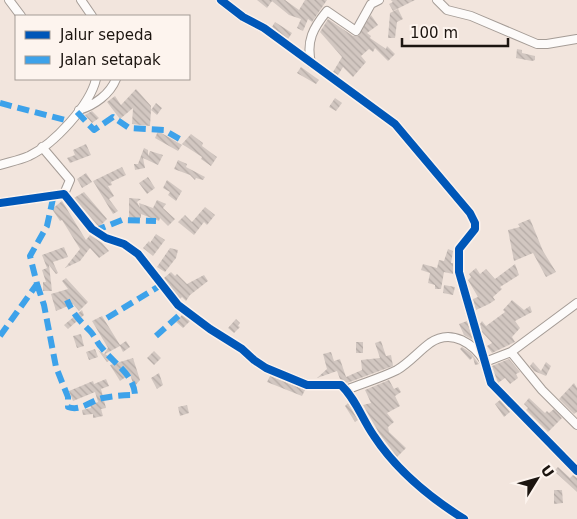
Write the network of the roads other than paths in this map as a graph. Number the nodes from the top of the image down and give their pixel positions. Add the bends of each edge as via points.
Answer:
1 (9, 0) edge
2 (81, 0) edge
3 (233, 0) edge
4 (379, 0) edge
5 (437, 0) edge
6 (224, 3) edge
7 (20, 15) edge
8 (91, 15) edge
9 (577, 39) edge
10 (311, 63) junction
11 (96, 80) edge
12 (116, 80) edge
13 (79, 110) junction
14 (42, 147) junction
15 (0, 165) edge
16 (64, 194) junction
17 (0, 203) edge
18 (577, 303) edge
19 (511, 352) junction
20 (485, 362) junction
21 (346, 390) junction
22 (577, 425) edge
23 (577, 471) edge
24 (464, 519) edge

1 - 7 street
2 - 8 street
3 - 6 street
4 - 10 street via 371,4 356,31 327,11 311,32 308,51
5 - 9 street via 447,10 471,16 538,44
6 - 10 street
10 - 20 street via 395,124 476,223 459,250 458,272
11 - 13 street via 93,91
12 - 13 street via 112,89 89,107
13 - 14 street
14 - 15 street via 28,156
14 - 16 street via 70,180
16 - 17 street
16 - 21 street via 92,230 138,254 178,305 260,364 306,385 341,385
18 - 19 street
19 - 20 street
19 - 22 street
20 - 21 street via 474,346 466,341 453,338 436,340 398,369
20 - 23 street via 491,383
21 - 24 street via 386,454 433,499

